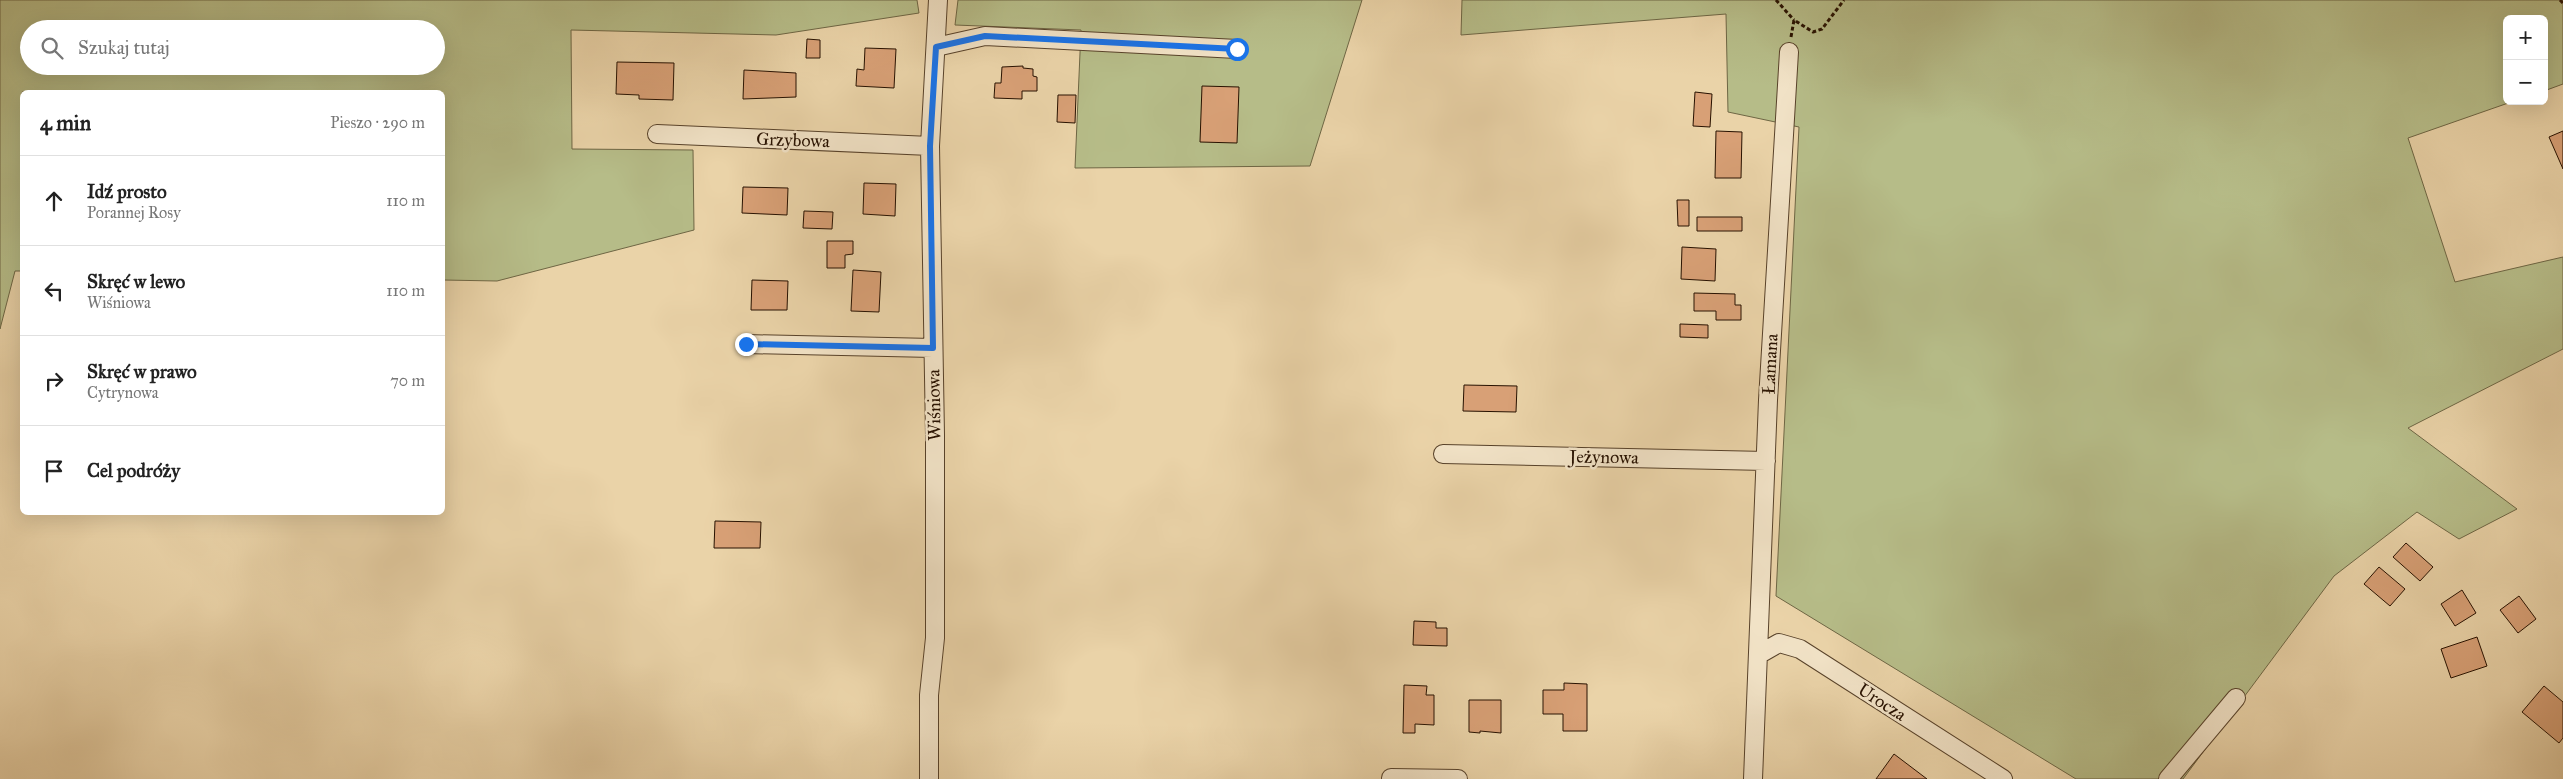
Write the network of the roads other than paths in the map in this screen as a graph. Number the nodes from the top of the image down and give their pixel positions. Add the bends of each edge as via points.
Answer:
1 (938, 0) edge
2 (936, 47) junction
3 (1237, 49) dead end
4 (1789, 52) road end
5 (657, 134) dead end
6 (930, 146) junction
7 (746, 344) dead end
8 (933, 348) junction
9 (1443, 454) dead end
10 (1766, 461) junction
11 (1758, 654) junction
12 (2236, 698) dead end
13 (1390, 778) edge
14 (929, 779) edge
15 (1458, 779) edge
16 (1753, 779) edge
17 (2003, 779) edge
18 (2168, 779) edge

1 - 2 street, Wiśniowa
2 - 3 street via 985,36
2 - 6 street, Wiśniowa
4 - 10 street, Łamana
5 - 6 street, Grzybowa
6 - 8 street, Wiśniowa
7 - 8 street
8 - 14 street, Wiśniowa via 935,638 929,695
9 - 10 street, Jeżynowa
10 - 11 street, Łamana
11 - 16 street, Łamana
11 - 17 street, Urocza via 1778,643 1800,649
12 - 18 street
13 - 15 street

